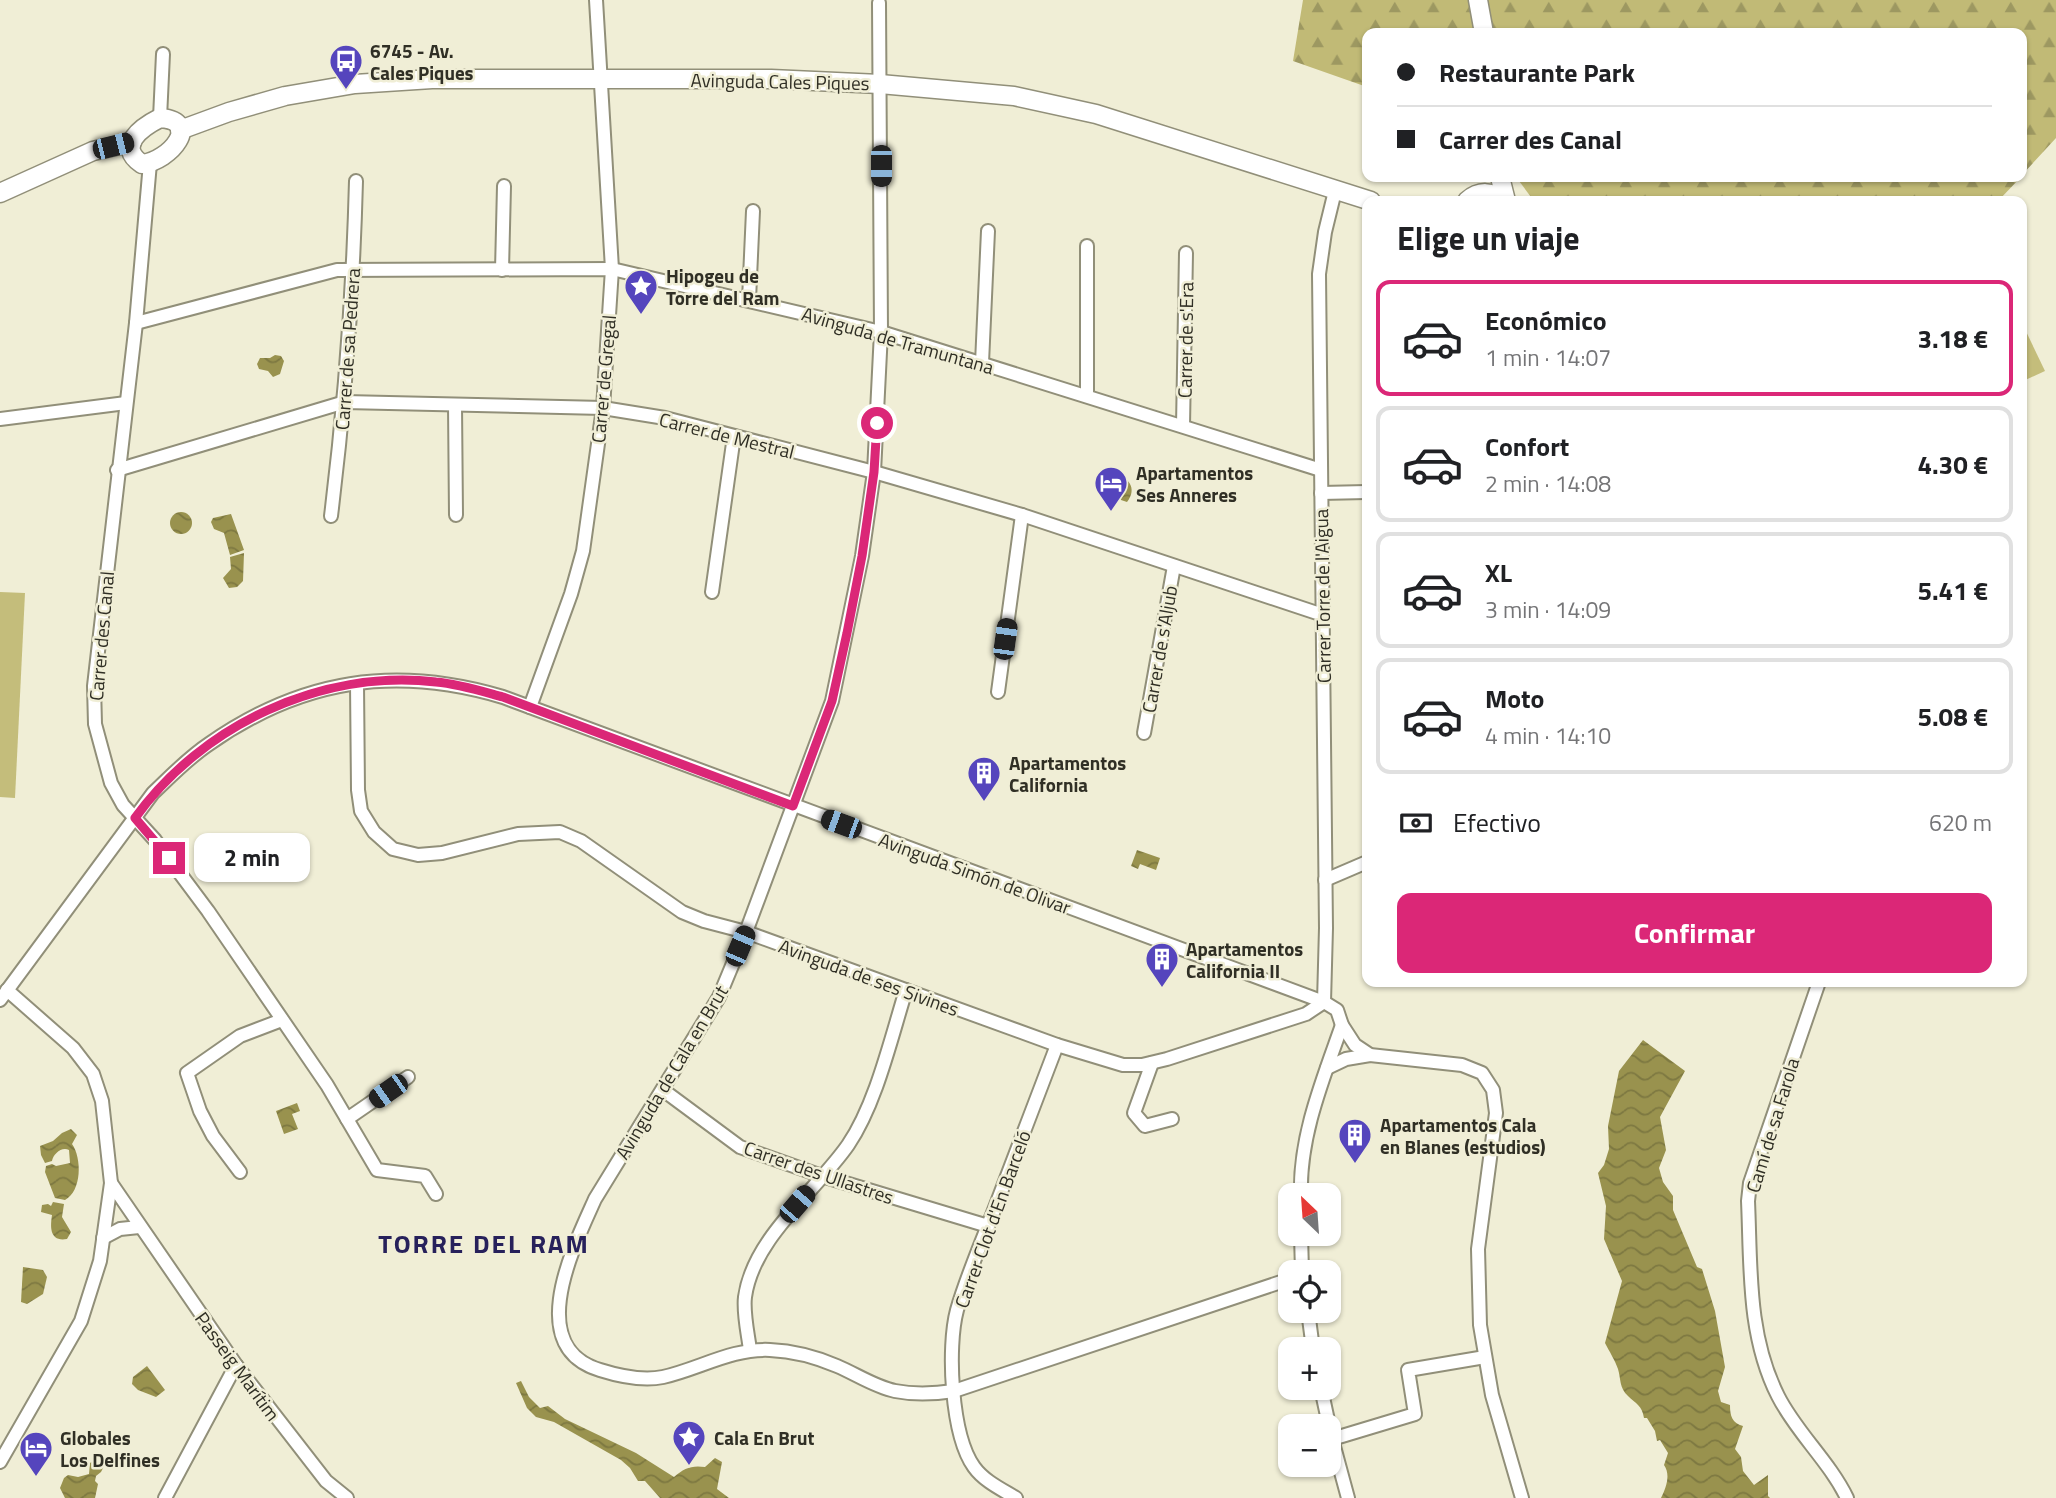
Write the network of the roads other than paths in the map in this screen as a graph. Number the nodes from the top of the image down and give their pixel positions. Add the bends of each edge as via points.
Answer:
1 (596, 0) edge
2 (1478, 0) edge
3 (879, 3) dead end
4 (1483, 28) edge
5 (163, 54) dead end
6 (602, 79) junction
7 (880, 84) junction
8 (160, 118) junction
9 (180, 130) junction
10 (132, 142) junction
11 (150, 163) junction
12 (356, 181) dead end
13 (1482, 182) edge
14 (504, 186) dead end
15 (1335, 191) junction
16 (0, 193) edge
17 (1471, 196) edge
18 (1474, 196) edge
19 (1496, 196) edge
20 (1362, 198) edge
21 (753, 211) dead end
22 (988, 231) dead end
23 (1087, 246) dead end
24 (1186, 253) dead end
25 (354, 268) junction
26 (502, 270) junction
27 (612, 270) junction
28 (749, 300) junction
29 (136, 323) junction
30 (881, 332) junction
31 (982, 363) junction
32 (1087, 396) junction
33 (345, 402) junction
34 (126, 403) junction
35 (456, 405) junction
36 (603, 408) junction
37 (0, 419) edge
38 (1184, 426) junction
39 (734, 436) junction
40 (117, 470) junction
41 (1321, 470) junction
42 (874, 472) junction
43 (1362, 492) edge
44 (1321, 493) junction
45 (456, 515) dead end
46 (1022, 515) junction
47 (331, 516) dead end
48 (1174, 566) junction
49 (712, 592) dead end
50 (1322, 615) junction
51 (357, 684) junction
52 (998, 692) dead end
53 (530, 707) junction
54 (1144, 733) dead end
55 (793, 806) junction
56 (135, 818) junction
57 (1362, 864) edge
58 (1325, 880) junction
59 (746, 932) junction
60 (1817, 987) edge
61 (906, 990) junction
62 (4, 995) edge
63 (1324, 1002) junction
64 (282, 1020) junction
65 (1342, 1025) junction
66 (1057, 1045) junction
67 (1370, 1055) junction
68 (1152, 1063) junction
69 (1327, 1068) junction
70 (408, 1077) dead end
71 (663, 1090) junction
72 (347, 1119) junction
73 (1172, 1119) dead end
74 (240, 1171) dead end
75 (822, 1176) junction
76 (111, 1183) junction
77 (1300, 1183) edge
78 (436, 1194) dead end
79 (988, 1226) junction
80 (139, 1227) junction
81 (103, 1238) junction
82 (1278, 1283) edge
83 (750, 1350) junction
84 (1485, 1357) junction
85 (236, 1365) junction
86 (954, 1391) junction
87 (1341, 1436) edge
88 (0, 1462) edge
89 (1341, 1472) edge
90 (165, 1498) edge
91 (347, 1498) edge
92 (1016, 1498) edge
93 (1348, 1498) edge
94 (1522, 1498) edge
95 (1847, 1498) edge

1 - 6 street, Carrer de Gregal
2 - 4 street
3 - 7 street, Avinguda de Cala en Brut
5 - 8 street
6 - 7 street, Avinguda Cales Piques
6 - 9 street, Avinguda Cales Piques via 355,84 285,96
6 - 27 street, Carrer de Gregal
7 - 15 street, Avinguda Cales Piques via 1014,96 1096,114
7 - 30 street, Avinguda de Cala en Brut
8 - 9 street via 172,119
8 - 10 street via 145,125
9 - 11 street via 179,140 167,154
10 - 11 street via 135,159
10 - 16 street via 93,151
11 - 29 street, Carrer des Canal
12 - 25 street, Carrer de sa Pedrera
13 - 17 street
14 - 26 street
15 - 20 street, Avinguda Cales Piques
15 - 41 street, Carrer Torre de l'Aigua via 1319,274
18 - 19 street via 1489,192
21 - 28 street
22 - 31 street
23 - 32 street
24 - 38 street, Carrer de s'Era
25 - 26 street, Avinguda de Tramuntana
25 - 29 street, Avinguda de Tramuntana
25 - 33 street, Carrer de sa Pedrera
26 - 27 street, Avinguda de Tramuntana
27 - 28 street, Avinguda de Tramuntana
27 - 36 street, Carrer de Gregal
28 - 30 street, Avinguda de Tramuntana
29 - 34 street, Carrer des Canal
30 - 31 street, Avinguda de Tramuntana
30 - 42 street, Avinguda de Cala en Brut
31 - 32 street, Avinguda de Tramuntana
32 - 38 street, Avinguda de Tramuntana
33 - 35 street, Carrer de Mestral
33 - 40 street, Carrer de Mestral
33 - 47 street, Carrer de sa Pedrera
34 - 37 street
34 - 40 street, Carrer des Canal
35 - 36 street, Carrer de Mestral
35 - 45 street
36 - 39 street, Carrer de Mestral
36 - 53 street, Carrer de Gregal via 583,551
38 - 41 street, Avinguda de Tramuntana
39 - 42 street, Carrer de Mestral
39 - 49 street
40 - 56 street, Carrer des Canal via 93,686 95,724 111,783
41 - 44 street, Carrer Torre de l'Aigua
42 - 46 street, Carrer de Mestral
42 - 55 street, Avinguda de Cala en Brut via 832,701
43 - 44 street
44 - 50 street, Carrer Torre de l'Aigua
46 - 48 street, Carrer de Mestral
46 - 52 street
48 - 50 street, Carrer de Mestral
48 - 54 street, Carrer de s'Aljub
50 - 58 street, Carrer Torre de l'Aigua
51 - 53 street, Avinguda Simón de Olivar via 437,682
51 - 56 street, Avinguda Simón de Olivar via 294,699 226,733 182,765
51 - 59 street, Avinguda de ses Sivines via 361,811 374,832 393,849 418,855 442,853 518,834 559,832 581,841 682,912
53 - 55 street, Avinguda Simón de Olivar
55 - 59 street, Avinguda de Cala en Brut
55 - 63 street, Avinguda Simón de Olivar
56 - 62 street, Avinguda Simón de Olivar
56 - 64 street, Carrer des Canal via 208,911
57 - 58 street
58 - 63 street, Carrer Torre de l'Aigua
59 - 61 street, Avinguda de ses Sivines
59 - 71 street, Avinguda de Cala en Brut via 719,997
60 - 95 street, Camí de sa Farola via 1750,1183 1753,1313 1762,1357 1778,1397
61 - 66 street, Avinguda de ses Sivines
61 - 75 street via 869,1105 849,1144
62 - 76 street via 73,1048 93,1074 102,1101
63 - 65 street via 1337,1010
63 - 68 street, Avinguda de ses Sivines via 1306,1014
64 - 72 street, Carrer des Canal
64 - 74 street via 240,1036 187,1073 213,1136
65 - 67 street via 1355,1045
65 - 69 street
66 - 68 street, Avinguda de ses Sivines via 1122,1066
66 - 79 street, Carrer Clot d'En Barceló
67 - 69 street
67 - 84 street via 1462,1065 1482,1073 1493,1090 1496,1112 1478,1249
68 - 73 street via 1135,1113 1145,1126
69 - 77 street via 1309,1126
70 - 72 street
71 - 75 street, Carrer des Ullastres via 740,1147
71 - 83 street, Avinguda de Cala en Brut via 595,1199 579,1234 558,1303 561,1333 587,1365 628,1377 659,1378
72 - 78 street, Carrer des Canal via 377,1170 425,1176
75 - 79 street, Carrer des Ullastres
75 - 83 street via 752,1269 744,1299
76 - 80 street, Passeig Marítim
76 - 81 street
79 - 86 street, Carrer Clot d'En Barceló via 957,1311
80 - 81 street via 120,1229
80 - 85 street, Passeig Marítim
81 - 88 street via 80,1321
82 - 86 street, Avinguda de Cala en Brut
83 - 86 street, Avinguda de Cala en Brut via 806,1355 893,1391 925,1395
84 - 87 street via 1408,1370 1415,1414
84 - 94 street
85 - 90 street
85 - 91 street, Passeig Marítim via 319,1472
86 - 92 street, Carrer Clot d'En Barceló via 963,1446 972,1465 982,1478
89 - 93 street

